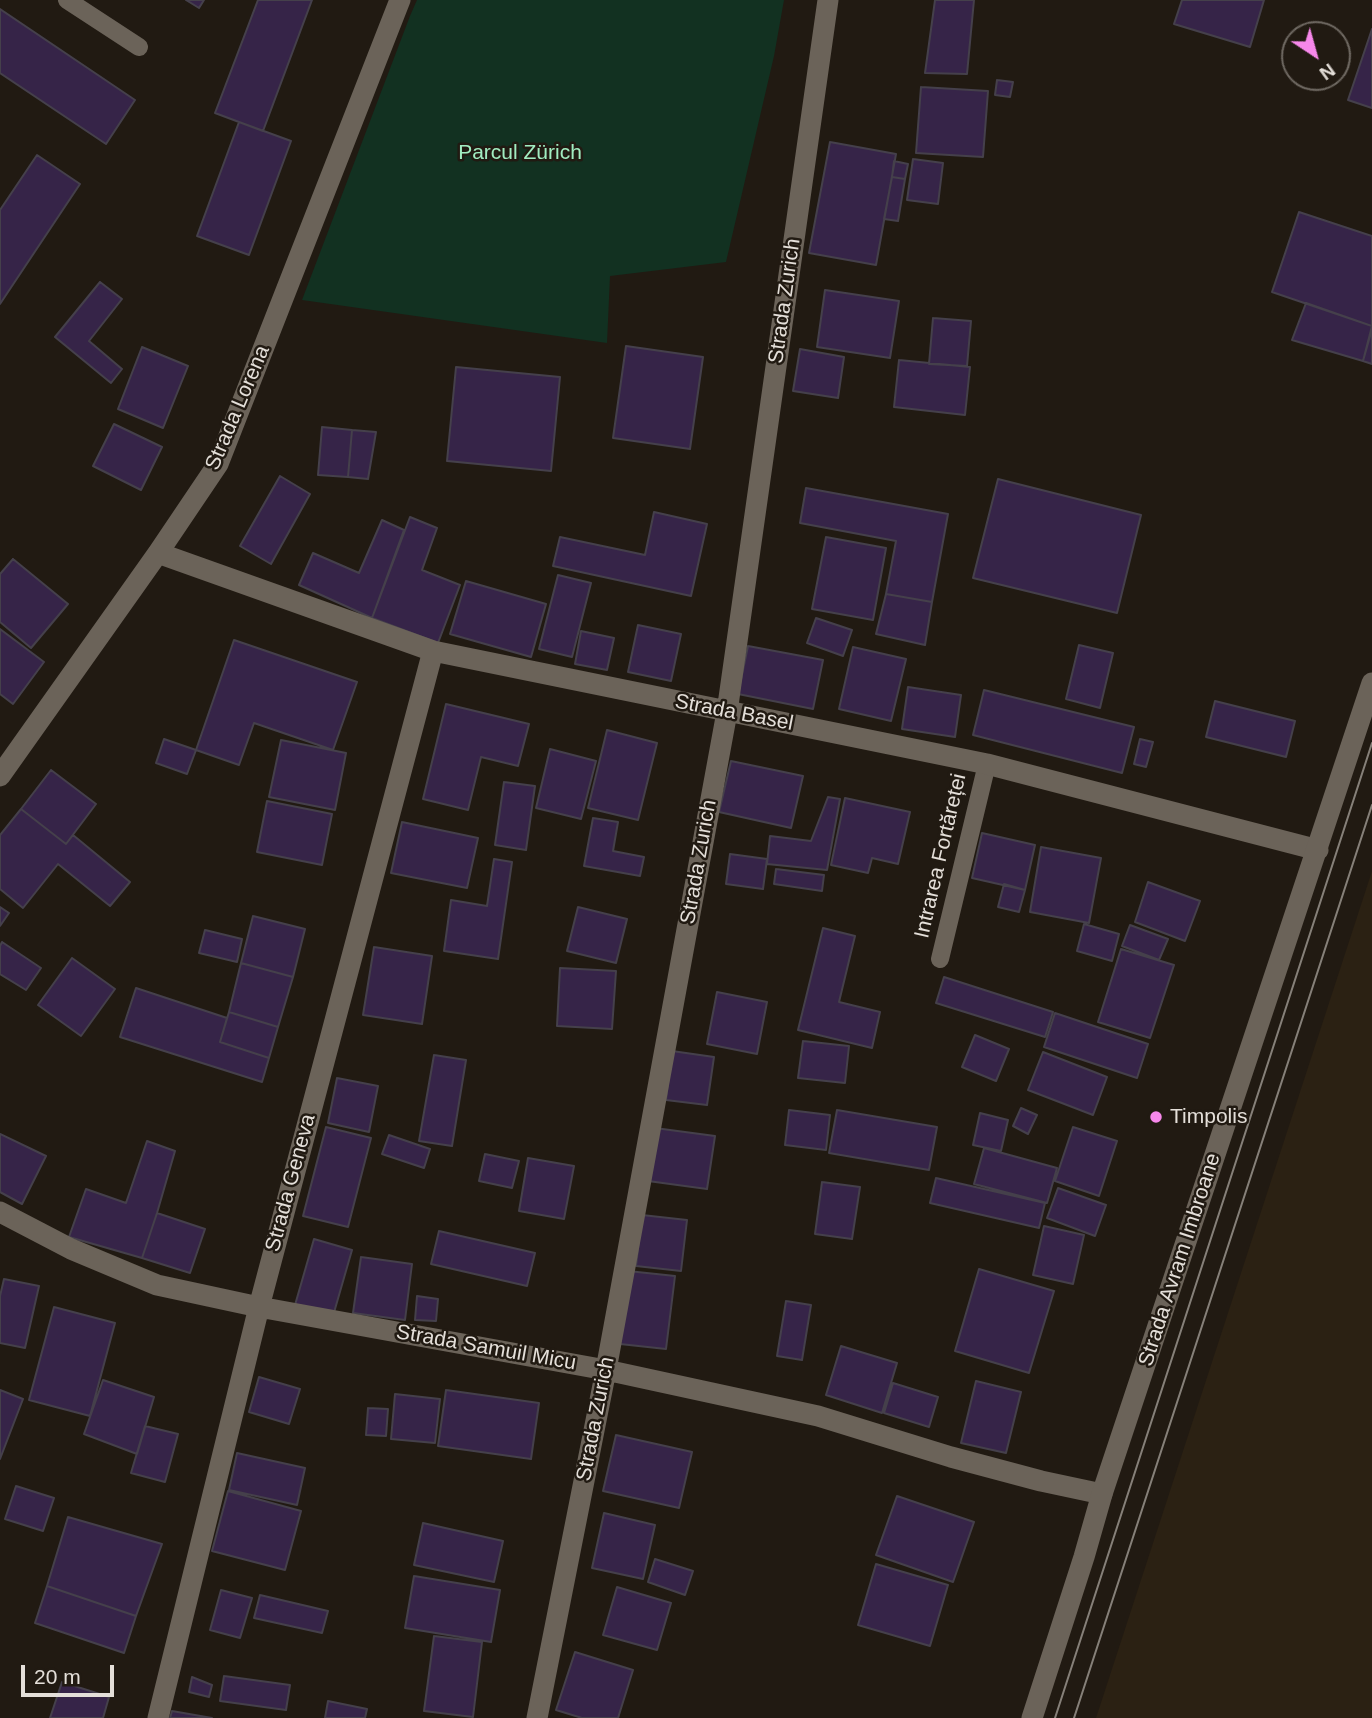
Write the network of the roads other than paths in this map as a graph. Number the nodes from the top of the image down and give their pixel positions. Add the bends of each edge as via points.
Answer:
1 (67, 0) edge
2 (400, 0) edge
3 (828, 0) edge
4 (139, 47) dead end
5 (158, 553) junction
6 (433, 651) junction
7 (1372, 683) edge
8 (727, 712) junction
9 (986, 764) junction
10 (0, 776) edge
11 (1318, 849) junction
12 (940, 959) dead end
13 (0, 1212) edge
14 (259, 1307) junction
15 (606, 1370) junction
16 (1102, 1494) junction
17 (158, 1718) edge
18 (537, 1718) edge
19 (1032, 1718) edge

1 - 4 lane
2 - 5 street, Strada Lorena via 218,464
3 - 8 street, Strada Zurich
5 - 6 street, Strada Basel
5 - 10 street, Strada Lorena
6 - 8 street, Strada Basel
6 - 14 street, Strada Geneva
7 - 11 street, Strada Avram Imbroane
8 - 9 street, Strada Basel
8 - 15 street, Strada Zurich
9 - 11 street, Strada Basel
9 - 12 lane, Intrarea Fortăreței
11 - 16 street, Strada Avram Imbroane
13 - 14 street, Strada Samuil Micu via 71,1249 157,1285
14 - 15 street, Strada Samuil Micu
14 - 17 street, Strada Geneva
15 - 16 street, Strada Samuil Micu via 818,1416 951,1457
15 - 18 street, Strada Zurich
16 - 19 street, Strada Avram Imbroane

